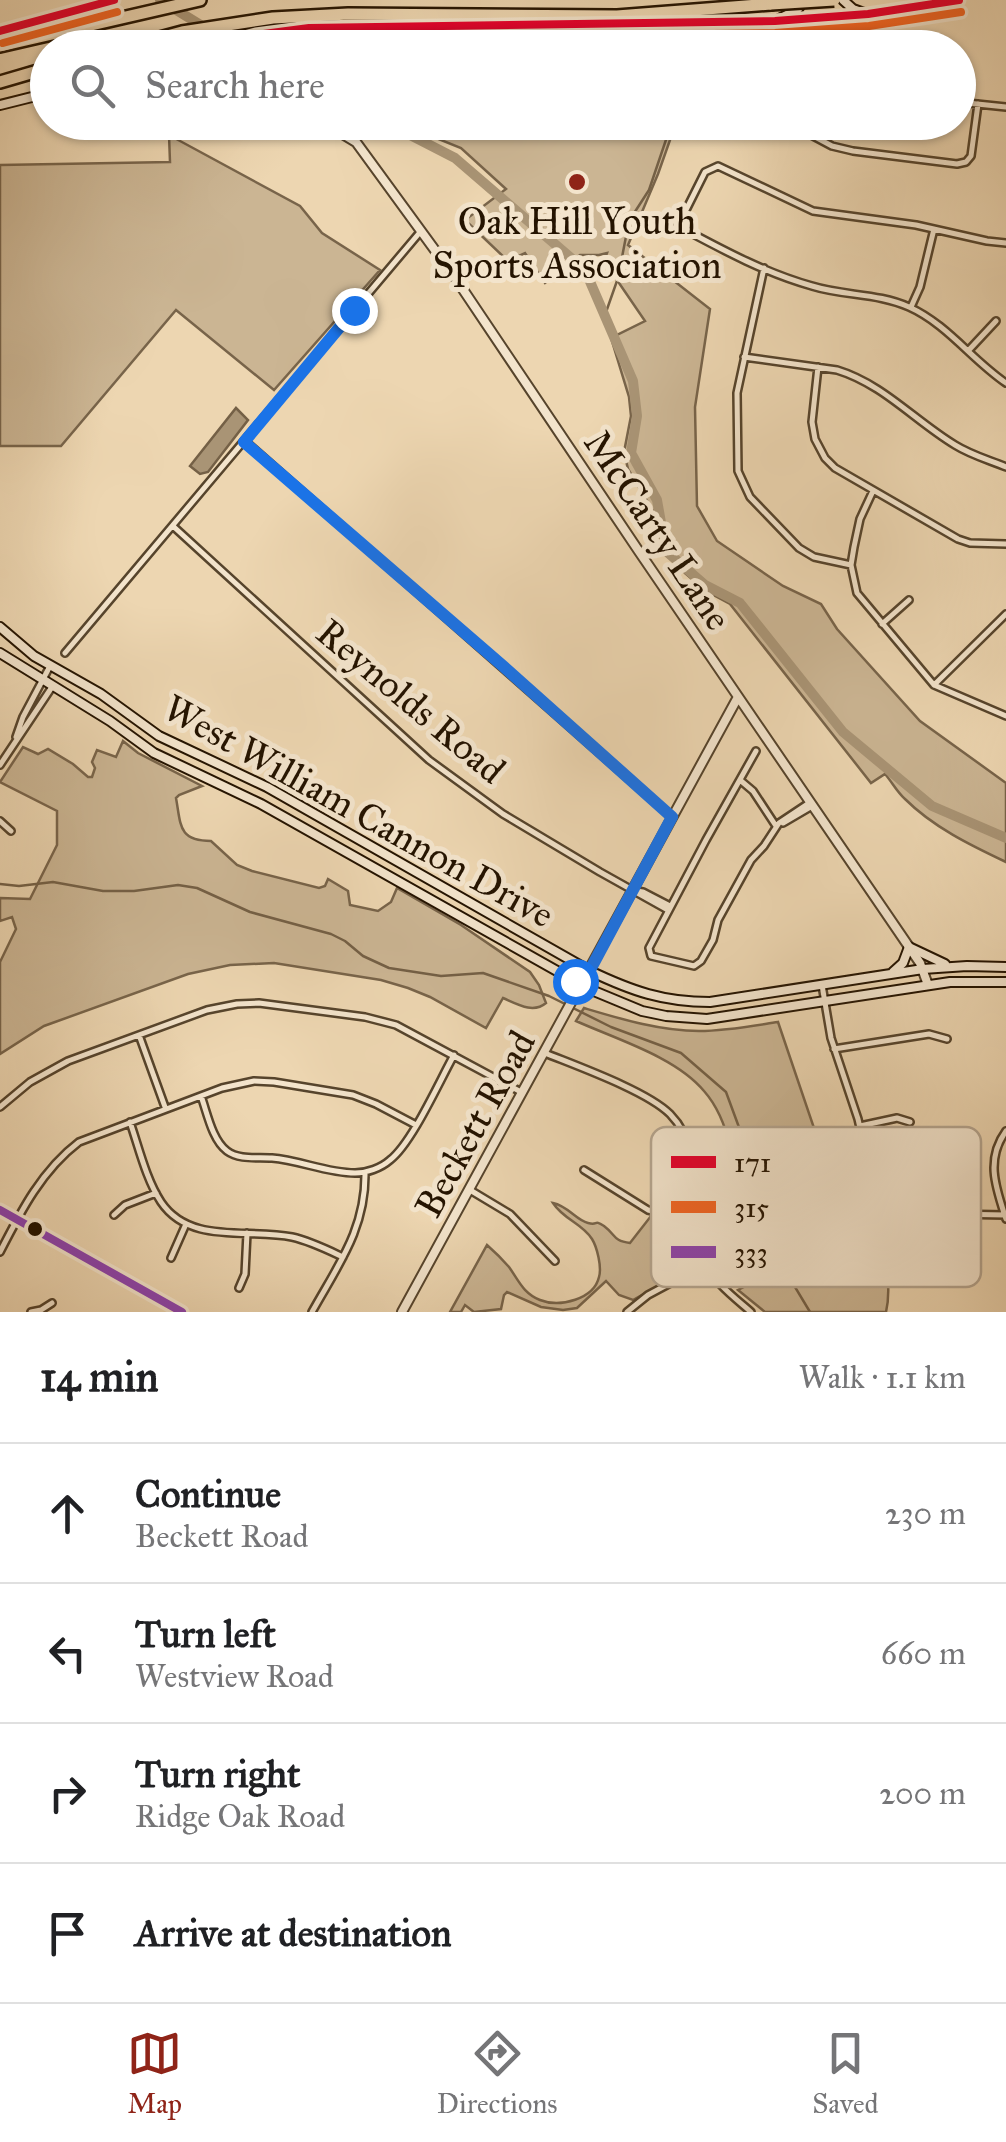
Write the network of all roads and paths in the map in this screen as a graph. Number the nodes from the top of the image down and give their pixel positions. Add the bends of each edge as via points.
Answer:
1 (114, 0) edge
2 (200, 0) edge
3 (804, 0) edge
4 (823, 0) edge
5 (834, 0) edge
6 (844, 0) edge
7 (959, 0) edge
8 (868, 14) junction
9 (824, 18) junction
10 (247, 21) junction
11 (775, 21) junction
12 (357, 26) junction
13 (70, 30) edge
14 (194, 30) edge
15 (229, 30) edge
16 (294, 30) edge
17 (357, 30) edge
18 (825, 30) edge
19 (0, 32) edge
20 (30, 39) edge
21 (0, 46) edge
22 (30, 73) edge
23 (0, 82) edge
24 (30, 97) edge
25 (978, 104) joint
26 (0, 105) edge
27 (1006, 107) edge
28 (976, 119) edge
29 (353, 140) edge
30 (821, 140) edge
31 (973, 140) edge
32 (356, 142) joint
33 (934, 229) junction
34 (421, 231) junction
35 (1006, 243) edge
36 (764, 268) junction
37 (911, 308) junction
38 (996, 320) dead end
39 (968, 351) junction
40 (744, 357) junction
41 (818, 367) junction
42 (1006, 383) edge
43 (244, 442) junction
44 (1006, 467) edge
45 (873, 491) junction
46 (174, 527) junction
47 (1006, 544) edge
48 (851, 565) junction
49 (909, 600) dead end
50 (1006, 614) edge
51 (882, 624) junction
52 (0, 628) edge
53 (0, 653) edge
54 (65, 654) dead end
55 (50, 666) junction
56 (42, 680) junction
57 (934, 684) junction
58 (52, 686) junction
59 (738, 697) junction
60 (1006, 716) edge
61 (14, 744) junction
62 (756, 751) dead end
63 (0, 765) edge
64 (740, 780) junction
65 (811, 804) junction
66 (672, 817) junction
67 (0, 822) edge
68 (776, 826) junction
69 (11, 831) dead end
70 (632, 891) junction
71 (669, 908) junction
72 (909, 947) junction
73 (949, 966) junction
74 (1006, 967) edge
75 (923, 969) junction
76 (590, 970) junction
77 (888, 976) junction
78 (1006, 982) edge
79 (582, 985) junction
80 (822, 985) junction
81 (928, 985) junction
82 (824, 1002) junction
83 (139, 1035) junction
84 (947, 1040) dead end
85 (834, 1049) junction
86 (546, 1053) junction
87 (454, 1055) junction
88 (524, 1093) junction
89 (201, 1096) junction
90 (0, 1107) edge
91 (165, 1108) junction
92 (130, 1122) junction
93 (910, 1122) dead end
94 (416, 1124) junction
95 (860, 1126) joint
96 (679, 1127) edge
97 (1006, 1131) edge
98 (584, 1170) dead end
99 (365, 1172) junction
100 (470, 1190) junction
101 (156, 1193) junction
102 (0, 1210) edge
103 (651, 1211) edge
104 (114, 1215) dead end
105 (1005, 1217) edge
106 (18, 1220) junction
107 (186, 1224) junction
108 (247, 1234) junction
109 (0, 1252) edge
110 (343, 1257) junction
111 (171, 1258) dead end
112 (556, 1261) dead end
113 (663, 1287) edge
114 (722, 1287) edge
115 (239, 1288) dead end
116 (52, 1303) dead end
117 (31, 1312) edge
118 (182, 1312) edge
119 (312, 1312) edge
120 (402, 1312) edge
121 (627, 1312) edge
122 (751, 1312) edge

1 - 19 main road
2 - 13 highway
3 - 11 main road
4 - 9 main road
5 - 10 highway, bridge via 617,16 348,14
6 - 8 main road
7 - 8 main road
8 - 9 main road
9 - 11 main road
9 - 18 street
10 - 14 highway
10 - 15 highway
11 - 12 main road
12 - 16 main road
12 - 17 street
20 - 21 highway
22 - 23 highway
24 - 26 main road
25 - 27 street
25 - 28 street
29 - 32 main road, McCarty Lane
30 - 31 street via 843,149 957,164 971,156
32 - 34 main road, McCarty Lane
33 - 35 street
33 - 36 street via 822,213 718,166 705,172 678,226
33 - 37 street
34 - 43 street
34 - 59 main road, McCarty Lane
36 - 37 street
36 - 40 street
37 - 39 street
38 - 39 street
39 - 42 street
40 - 41 street
40 - 48 street via 736,455 746,490 806,553
41 - 44 street via 861,378 956,446
41 - 45 street via 812,422 818,447 834,468
43 - 46 street
43 - 66 street
45 - 47 street via 965,542
45 - 48 street
46 - 54 street
46 - 70 street, Reynolds Road via 429,760 503,814
48 - 51 street via 856,592
49 - 51 street
50 - 57 street
51 - 57 street
52 - 55 main road, West William Cannon Drive
53 - 56 main road, West William Cannon Drive
55 - 56 street
55 - 76 main road, West William Cannon Drive via 159,736 267,788
56 - 58 main road, West William Cannon Drive
56 - 61 street
57 - 60 street
58 - 61 street
58 - 79 main road, West William Cannon Drive via 154,753 262,804
59 - 65 main road, McCarty Lane
59 - 66 main road, Beckett Road
61 - 63 street
62 - 64 street
64 - 68 street
64 - 71 street
65 - 68 street
65 - 72 main road, McCarty Lane
66 - 70 main road, Beckett Road
67 - 69 street
68 - 71 street via 696,965 651,956
70 - 71 street, Reynolds Road
70 - 76 main road, Beckett Road
72 - 73 main road
72 - 75 main road, McCarty Lane
72 - 77 main road
73 - 74 main road, West William Cannon Drive
73 - 75 main road, West William Cannon Drive
75 - 77 main road, West William Cannon Drive
75 - 81 main road, McCarty Lane
76 - 79 main road, Beckett Road
76 - 80 main road, West William Cannon Drive via 631,990 693,1002
77 - 80 main road, West William Cannon Drive
78 - 81 main road, West William Cannon Drive
79 - 82 main road, West William Cannon Drive via 642,1011 685,1018
79 - 86 main road, Beckett Road
80 - 82 street
81 - 82 main road, West William Cannon Drive
82 - 85 street
83 - 87 street via 217,1008 270,1003 375,1019
83 - 90 street via 49,1070
83 - 91 street
84 - 85 street via 929,1034
85 - 95 street
86 - 88 main road, Beckett Road
86 - 96 street via 651,1100
87 - 88 street
87 - 94 street
88 - 100 main road, Beckett Road
89 - 91 street
89 - 94 street via 234,1084 274,1082 353,1095
89 - 99 street via 230,1154
91 - 92 street
92 - 101 street
92 - 106 street via 65,1153
93 - 95 street via 897,1118
94 - 99 street via 393,1158
97 - 105 street via 992,1165
98 - 103 street
99 - 110 street via 361,1216
100 - 112 street via 510,1214
100 - 120 main road, Beckett Road
101 - 104 street
101 - 107 street
102 - 106 main road
106 - 109 street
106 - 118 main road
107 - 108 street
107 - 111 street
108 - 110 street via 293,1238
108 - 115 street
110 - 119 street
113 - 121 street
114 - 122 street
116 - 117 street

